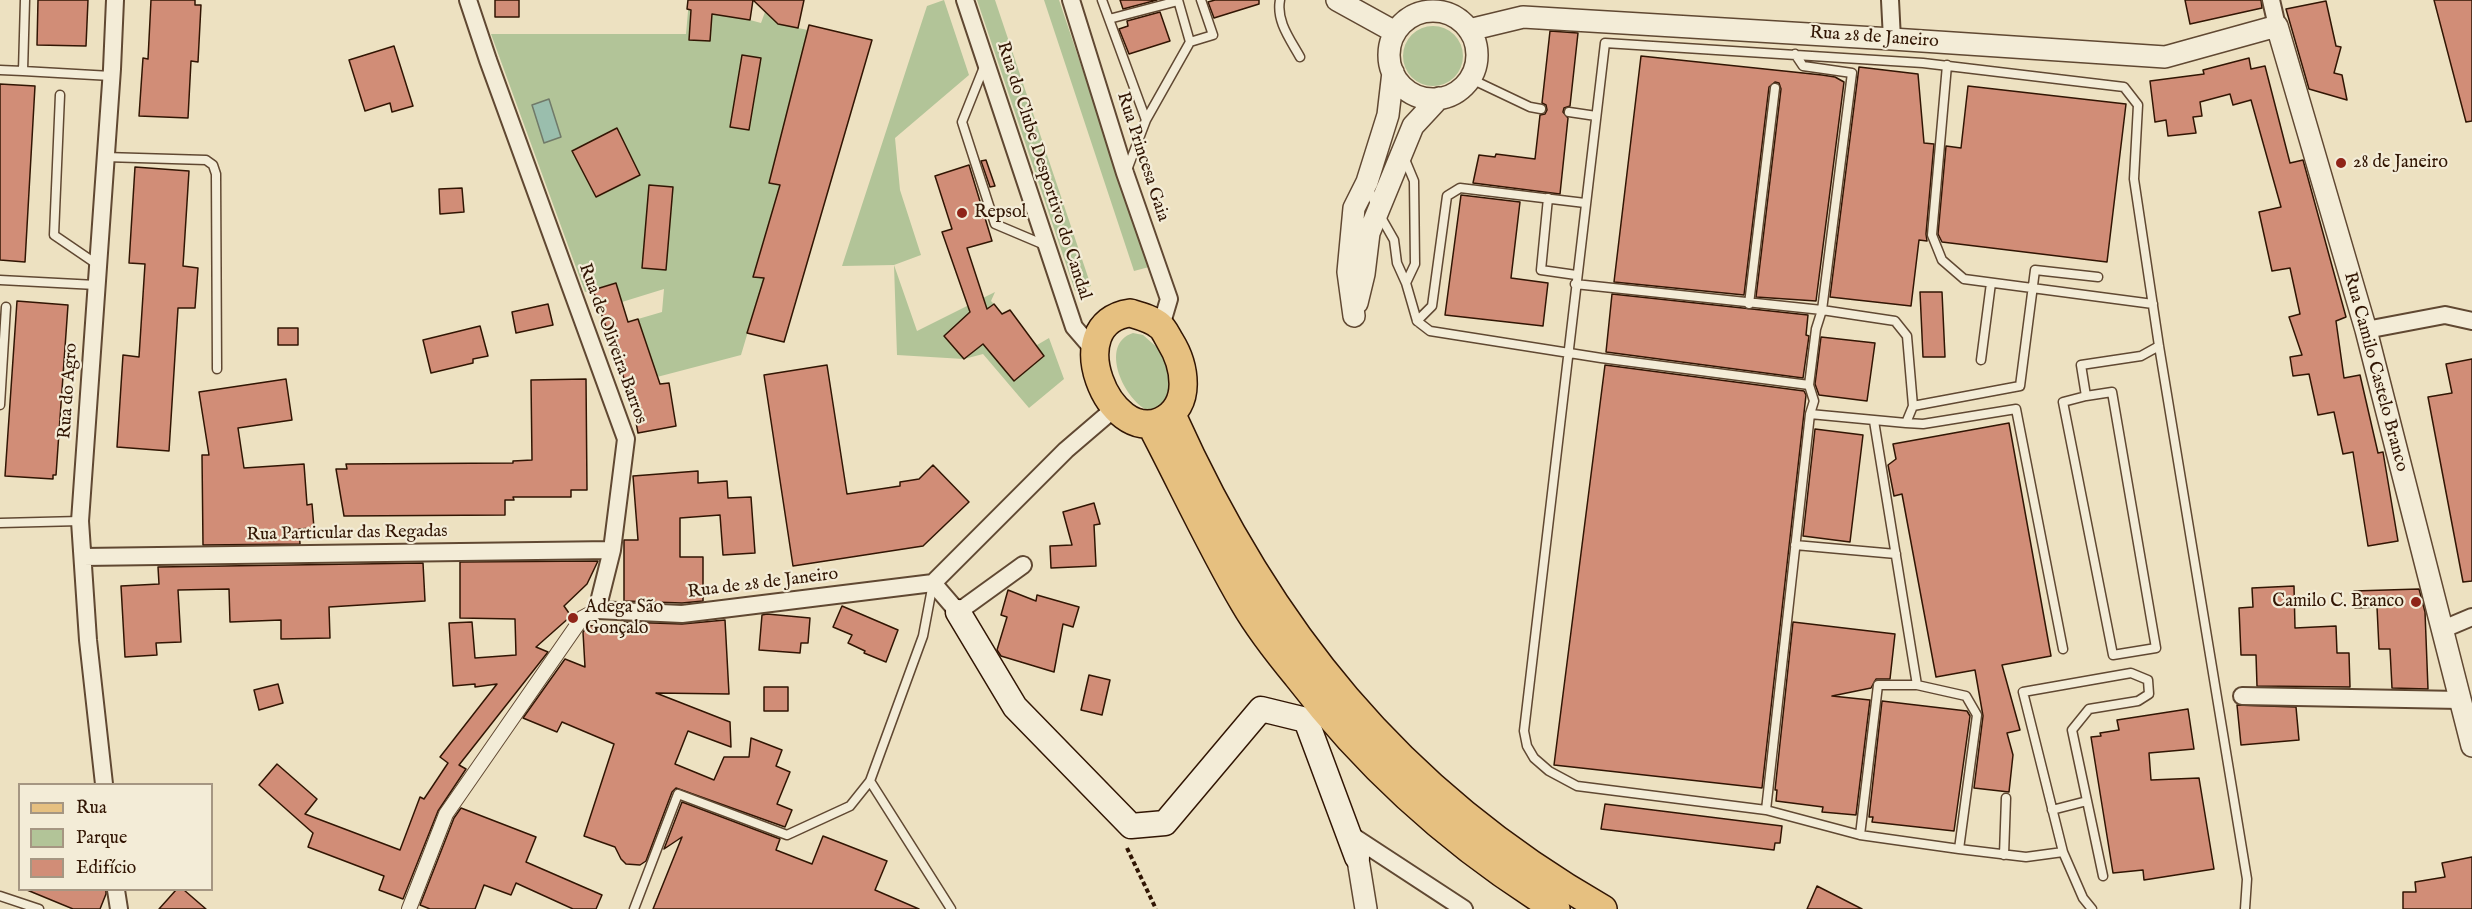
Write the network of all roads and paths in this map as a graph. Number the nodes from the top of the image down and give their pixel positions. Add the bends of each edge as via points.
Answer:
1 (25, 0) edge
2 (115, 0) edge
3 (468, 0) edge
4 (965, 0) edge
5 (1071, 0) edge
6 (1102, 0) edge
7 (1201, 0) edge
8 (1280, 0) edge
9 (1337, 0) edge
10 (1890, 0) edge
11 (2271, 0) edge
12 (1178, 1) edge
13 (1109, 19) junction
14 (2277, 26) junction
15 (1469, 30) junction
16 (1395, 32) junction
17 (1892, 39) junction
18 (1190, 42) junction
19 (1795, 54) junction
20 (1300, 57) dead end
21 (987, 61) junction
22 (1947, 65) junction
23 (0, 70) edge
24 (23, 71) junction
25 (1393, 72) junction
26 (111, 76) junction
27 (1469, 78) junction
28 (1775, 88) dead end
29 (60, 95) dead end
30 (1439, 98) junction
31 (1541, 109) dead end
32 (1569, 112) dead end
33 (1596, 116) junction
34 (1146, 120) junction
35 (1402, 152) junction
36 (105, 157) junction
37 (1125, 173) junction
38 (1366, 182) junction
39 (1548, 198) junction
40 (1585, 203) junction
41 (1378, 212) junction
42 (1048, 246) junction
43 (98, 265) junction
44 (2098, 277) dead end
45 (0, 280) edge
46 (1576, 280) junction
47 (1406, 283) junction
48 (1990, 283) junction
49 (96, 285) junction
50 (2032, 289) junction
51 (1749, 304) junction
52 (2153, 304) junction
53 (6, 307) dead end
54 (1822, 310) junction
55 (1417, 321) junction
56 (2472, 321) edge
57 (1161, 326) junction
58 (2366, 330) junction
59 (2160, 346) junction
60 (1093, 349) junction
61 (1567, 353) junction
62 (1981, 360) dead end
63 (217, 369) dead end
64 (1809, 385) junction
65 (2086, 396) junction
66 (0, 405) edge
67 (1913, 406) junction
68 (1115, 408) junction
69 (1810, 414) junction
70 (1161, 420) junction
71 (1874, 421) junction
72 (1906, 423) junction
73 (80, 521) junction
74 (0, 523) edge
75 (1795, 545) junction
76 (612, 550) junction
77 (1896, 554) junction
78 (83, 557) junction
79 (1023, 565) dead end
80 (933, 583) junction
81 (1254, 596) junction
82 (597, 609) junction
83 (958, 612) junction
84 (2472, 617) edge
85 (2441, 630) junction
86 (2063, 649) dead end
87 (1917, 686) junction
88 (2242, 696) dead end
89 (2460, 700) junction
90 (2472, 746) edge
91 (870, 781) junction
92 (104, 783) edge
93 (2006, 798) dead end
94 (2087, 801) junction
95 (1767, 810) junction
96 (2052, 810) junction
97 (1860, 835) junction
98 (1354, 840) junction
99 (1126, 846) dead end
100 (1959, 849) junction
101 (2063, 852) junction
102 (2004, 855) junction
103 (2103, 876) dead end
104 (117, 891) edge
105 (0, 896) edge
106 (39, 909) edge
107 (119, 909) edge
108 (409, 909) edge
109 (634, 909) edge
110 (951, 909) edge
111 (1156, 909) edge
112 (1366, 909) edge
113 (1464, 909) edge
114 (1556, 909) edge
115 (1603, 909) edge
116 (2092, 909) edge
117 (2245, 909) edge

1 - 24 lane
2 - 26 street, Rua do Agro
3 - 76 street, Rua de Oliveira Barros via 626,440
4 - 21 street, Rua do Clube Desportivo do Candal
5 - 37 street, Rua Princesa Gaia
6 - 13 lane
7 - 18 lane via 1213,35
8 - 20 lane via 1283,28
9 - 16 street
10 - 17 street
11 - 14 street, Rua Camilo Castelo Branco
12 - 13 lane
12 - 18 lane
13 - 34 lane
14 - 17 street, Rua 28 de Janeiro via 2165,57
14 - 58 street, Rua Camilo Castelo Branco
15 - 16 street via 1445,12 1430,11 1404,21
15 - 17 street, Rua 28 de Janeiro via 1523,17
15 - 27 street via 1477,58
16 - 25 street via 1389,59
18 - 34 lane
19 - 22 lane
19 - 33 lane via 1605,43
19 - 54 lane via 1803,66 1852,74
21 - 42 street, Rua do Clube Desportivo do Candal
21 - 42 lane via 962,122 995,225
22 - 48 lane via 1932,235 1942,260 1964,279
22 - 52 lane via 2124,87 2138,105 2134,179
23 - 24 lane
24 - 26 lane
25 - 30 street via 1411,93
25 - 38 street via 1388,115
26 - 36 street, Rua do Agro
27 - 30 street via 1454,93
27 - 31 lane
28 - 51 lane
29 - 43 lane via 54,235
30 - 35 street via 1413,126
32 - 33 lane
33 - 40 lane
34 - 37 lane
35 - 41 street
35 - 47 lane via 1414,181 1415,264
36 - 43 street, Rua do Agro
36 - 63 lane via 206,160 213,165
37 - 57 street, Rua Princesa Gaia via 1169,299
38 - 41 lane
38 - 41 street via 1354,208 1348,272 1354,316 1369,233
39 - 40 lane
39 - 46 lane via 1540,270
39 - 55 lane via 1460,188 1447,196 1432,306
40 - 46 lane
41 - 47 lane via 1394,240 1397,263
42 - 60 street, Rua do Clube Desportivo do Candal via 1074,327
43 - 49 street, Rua do Agro
44 - 50 lane via 2035,270
45 - 49 lane
46 - 51 lane
46 - 61 lane
47 - 55 lane
48 - 50 lane
48 - 62 lane
49 - 73 street, Rua do Agro
50 - 52 lane
50 - 67 lane via 2020,386
51 - 54 lane
52 - 59 lane
53 - 66 lane
54 - 64 lane
54 - 67 lane via 1895,321 1907,336
55 - 61 lane via 1430,331
56 - 58 street via 2445,315
57 - 60 main road via 1130,313 1118,314 1099,333
57 - 70 main road via 1178,353 1184,379 1182,396
58 - 85 street, Rua Camilo Castelo Branco
59 - 65 lane via 2141,356 2081,365
59 - 117 lane via 2247,879
60 - 68 main road via 1101,385
61 - 64 lane
61 - 95 lane via 1524,730 1527,746 1549,771 1577,786
64 - 69 lane via 1814,400
65 - 65 lane via 2112,392 2157,648 2113,655 2062,402
67 - 72 lane
68 - 70 main road via 1131,420
68 - 80 street via 1066,450
69 - 71 lane
69 - 75 lane
70 - 81 main road via 1194,464
71 - 72 lane
71 - 77 lane
72 - 86 lane via 1923,424 2016,409
73 - 74 lane
73 - 78 street, Rua do Agro
75 - 77 lane
75 - 95 lane
76 - 78 street, Rua Particular das Regadas
76 - 82 street, Rua de Oliveira Barros
77 - 87 lane
78 - 92 street, Rua do Agro
79 - 83 street
80 - 82 street, Rua de 28 de Janeiro via 682,614
80 - 83 street
80 - 91 lane via 922,636
81 - 114 main road via 1274,647 1320,707 1394,785 1475,855
81 - 115 main road via 1414,771 1473,822
82 - 108 street via 582,618 446,814
83 - 98 main road via 1015,707 1131,826 1165,823 1261,709 1306,720
84 - 85 street
85 - 89 street, Rua Camilo Castelo Branco
87 - 97 lane via 1878,685
87 - 100 lane via 1966,696 1977,715
88 - 89 street
89 - 90 street, Rua Camilo Castelo Branco
91 - 109 lane via 850,806 786,835 678,794
91 - 110 lane
93 - 102 lane
94 - 96 lane
94 - 96 lane via 2072,730 2088,709 2138,701 2149,694 2148,680 2131,673 2023,692
94 - 103 lane
95 - 97 lane
96 - 101 lane
97 - 100 lane
98 - 112 street
98 - 113 street
99 - 111 path
100 - 102 lane
101 - 102 lane via 2026,857
101 - 116 lane via 2083,898
104 - 107 street
105 - 106 lane

